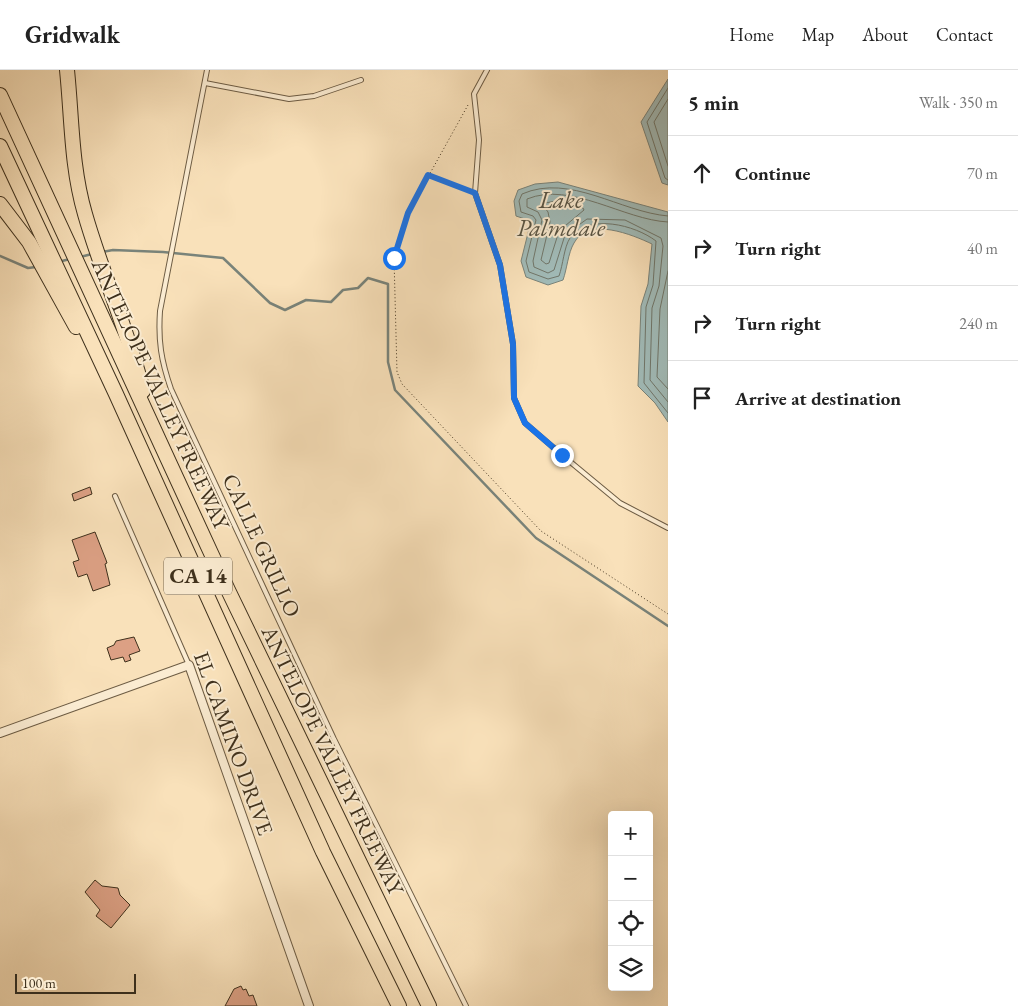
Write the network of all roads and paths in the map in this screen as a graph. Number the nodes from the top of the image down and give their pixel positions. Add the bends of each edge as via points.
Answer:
1 (61, 70) edge
2 (67, 70) edge
3 (207, 70) edge
4 (487, 70) edge
5 (361, 80) dead end
6 (205, 83) junction
7 (474, 94) junction
8 (0, 95) edge
9 (68, 96) junction
10 (0, 146) edge
11 (428, 175) junction
12 (475, 193) junction
13 (0, 204) edge
14 (116, 394) junction
15 (150, 424) junction
16 (115, 496) dead end
17 (668, 528) edge
18 (668, 614) edge
19 (189, 665) junction
20 (0, 733) edge
21 (309, 1006) edge
22 (400, 1006) edge
23 (429, 1006) edge
24 (466, 1006) edge

1 - 9 highway
2 - 9 highway
3 - 6 lane, CALLE GRILLO
4 - 7 lane
5 - 6 lane via 314,96 289,99
6 - 24 lane, CALLE GRILLO via 160,311 158,341 162,365 334,739
7 - 11 path
7 - 12 lane via 479,140
8 - 15 highway, ANTELOPE VALLEY FREEWAY / CA 14
9 - 15 highway via 71,146 84,213 133,351
10 - 14 highway, ANTELOPE VALLEY FREEWAY / CA 14
11 - 12 path
11 - 18 path via 408,213 394,258 397,372 402,384 541,531
12 - 17 lane via 500,265 513,344 514,398 525,423 620,503
13 - 14 highway via 29,242
14 - 22 highway, ANTELOPE VALLEY FREEWAY / CA 14 via 323,852
15 - 23 highway, ANTELOPE VALLEY FREEWAY / CA 14
16 - 19 lane, EL CAMINO DRIVE
19 - 20 street
19 - 21 street, EL CAMINO DRIVE

